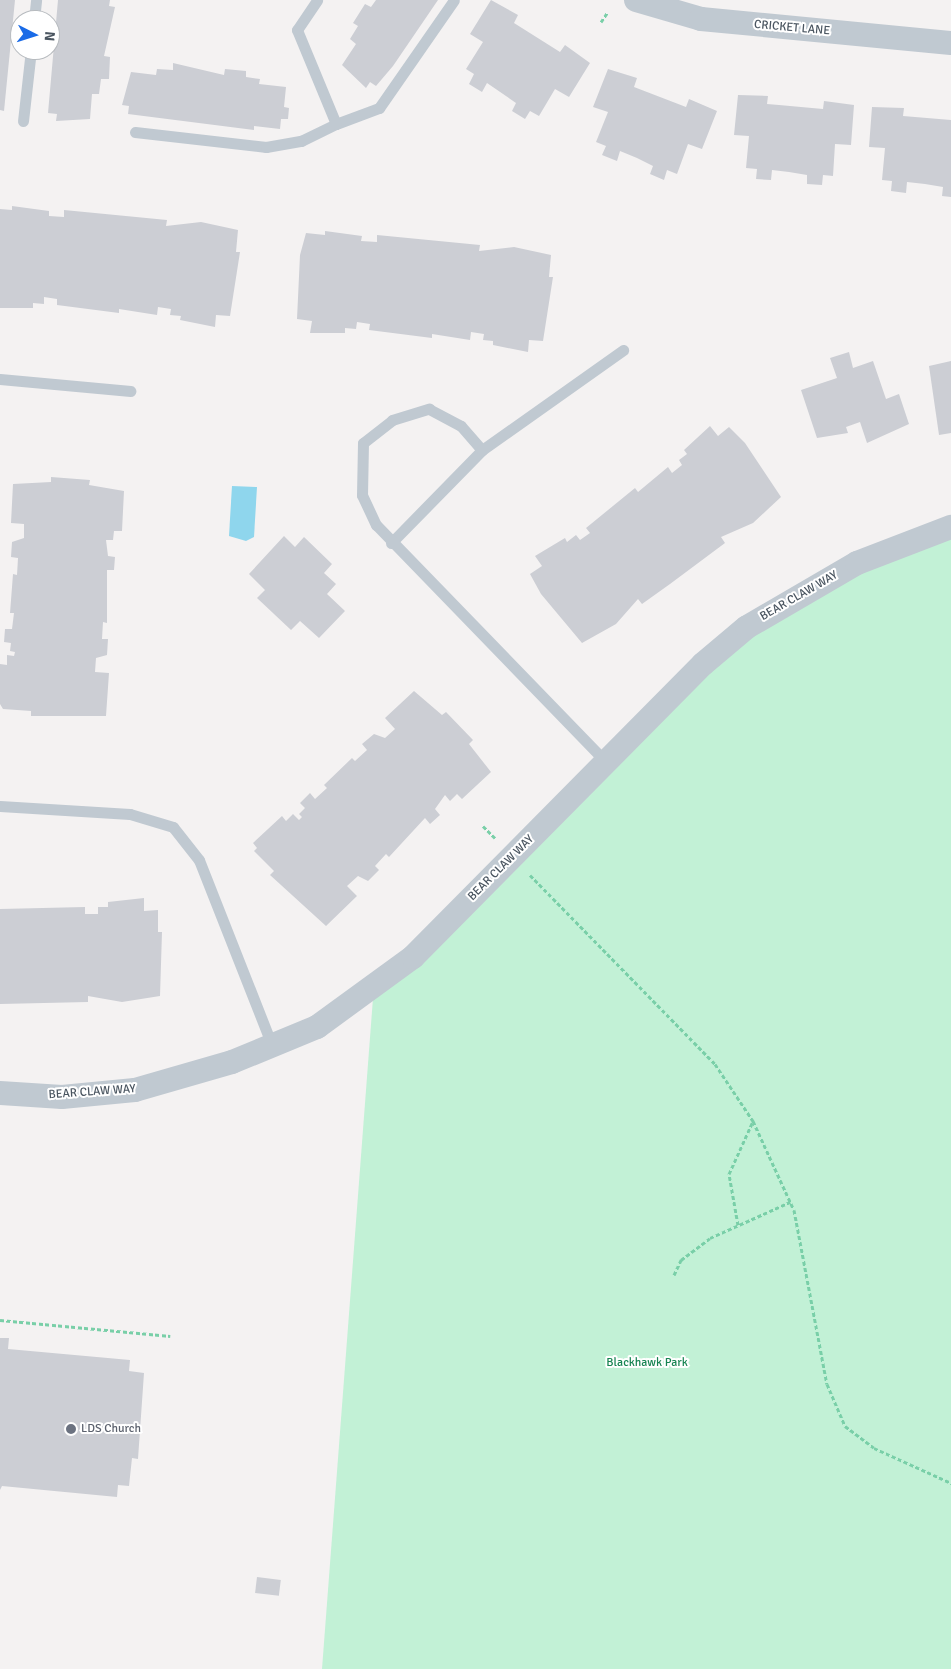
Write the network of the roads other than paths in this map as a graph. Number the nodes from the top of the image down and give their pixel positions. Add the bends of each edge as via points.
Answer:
1 (317, 0) edge
2 (454, 0) edge
3 (636, 0) edge
4 (951, 42) edge
5 (30, 60) edge
6 (23, 122) dead end
7 (336, 124) junction
8 (135, 132) dead end
9 (623, 350) dead end
10 (0, 379) edge
11 (130, 391) dead end
12 (482, 450) junction
13 (951, 527) edge
14 (391, 543) junction
15 (606, 762) junction
16 (0, 806) edge
17 (273, 1048) junction
18 (0, 1094) edge

1 - 7 lane via 297,30
2 - 7 lane via 379,108
3 - 4 street, CRICKET LANE via 701,19
5 - 6 lane
7 - 8 lane via 301,141 266,148
9 - 12 lane
10 - 11 lane
12 - 14 lane
12 - 14 lane via 461,426 429,409 392,420 363,443 362,495
13 - 15 street, BEAR CLAW WAY via 857,563 747,627 703,664
14 - 15 lane
15 - 17 street, BEAR CLAW WAY via 413,957 317,1027
16 - 17 lane via 130,814 173,827 199,860
17 - 18 street, BEAR CLAW WAY via 135,1090 62,1096

